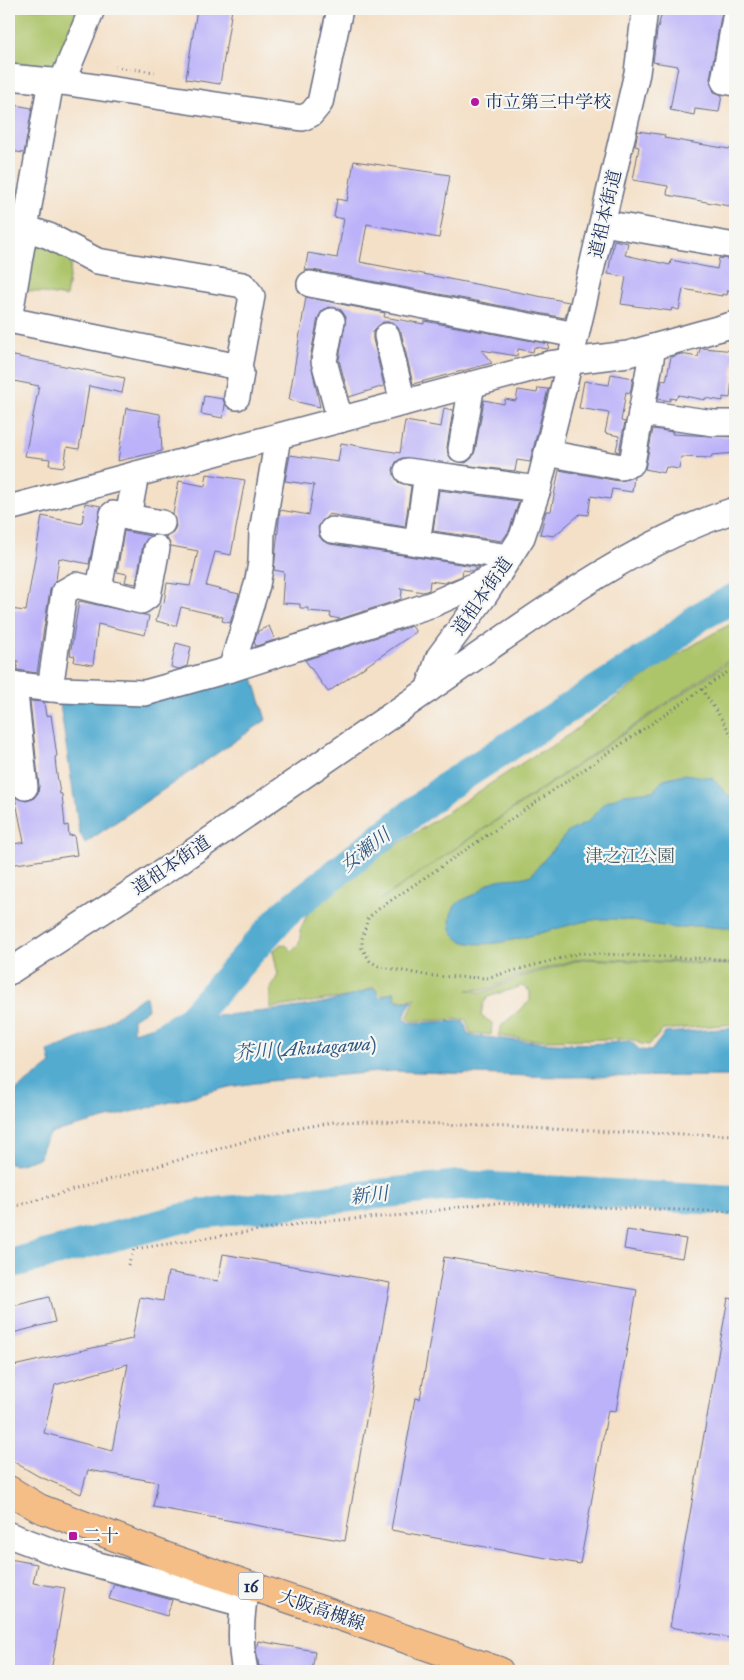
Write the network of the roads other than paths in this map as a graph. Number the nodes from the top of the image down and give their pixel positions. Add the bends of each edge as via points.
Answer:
1 (92, 9) edge
2 (340, 9) edge
3 (645, 9) edge
4 (735, 18) edge
5 (9, 77) edge
6 (57, 82) junction
7 (735, 83) edge
8 (603, 223) junction
9 (25, 228) junction
10 (735, 246) edge
11 (310, 284) dead end
12 (9, 320) edge
13 (332, 321) dead end
14 (735, 324) edge
15 (576, 335) junction
16 (386, 336) dead end
17 (653, 348) junction
18 (570, 362) junction
19 (239, 367) junction
20 (472, 384) junction
21 (237, 397) dead end
22 (402, 403) junction
23 (641, 413) junction
24 (340, 420) junction
25 (735, 423) edge
26 (278, 437) junction
27 (461, 449) dead end
28 (546, 453) junction
29 (136, 474) junction
30 (538, 489) junction
31 (9, 508) edge
32 (735, 510) edge
33 (128, 517) junction
34 (162, 523) dead end
35 (332, 530) dead end
36 (417, 543) junction
37 (160, 565) dead end
38 (504, 566) junction
39 (101, 578) dead end
40 (231, 669) junction
41 (12, 684) edge
42 (50, 689) junction
43 (428, 690) junction
44 (25, 787) dead end
45 (9, 972) edge
46 (9, 1490) edge
47 (9, 1535) edge
48 (245, 1594) junction
49 (245, 1671) edge
50 (499, 1671) edge

1 - 6 street
2 - 6 street via 320,103 311,114 302,118
3 - 8 street, 道祖本街道 via 637,73
4 - 7 street via 724,81
5 - 6 street
6 - 9 street
8 - 10 street
8 - 15 street, 道祖本街道
9 - 12 street
9 - 19 street via 49,236 97,261 243,285 252,296
11 - 15 street
12 - 19 street
13 - 24 street via 324,361
14 - 17 street
15 - 18 street, 道祖本街道
16 - 22 street
17 - 18 street
17 - 23 street
18 - 20 street via 549,364
18 - 28 street, 道祖本街道
19 - 21 street
20 - 22 street
20 - 27 street
22 - 24 street
23 - 25 street
23 - 28 street via 632,463 621,467
24 - 26 street
26 - 29 street
26 - 40 street via 257,585
28 - 30 street, 道祖本街道
29 - 31 street
29 - 33 street
30 - 36 street via 417,473
30 - 38 street, 道祖本街道 via 522,537
32 - 43 street via 708,518 640,550
33 - 34 street
33 - 39 street via 112,514
35 - 36 street
36 - 38 street
37 - 42 street via 148,596 141,601 76,584 64,592
38 - 40 street via 433,604
38 - 43 street, 道祖本街道 via 439,657
40 - 42 street via 145,693
41 - 42 street
41 - 44 street
43 - 45 street, 道祖本街道 via 180,860
46 - 48 main road, 大阪高槻線 / 16 via 39,1508 170,1558
47 - 48 street via 65,1556
48 - 49 street via 240,1620
48 - 50 main road, 大阪高槻線 / 16

